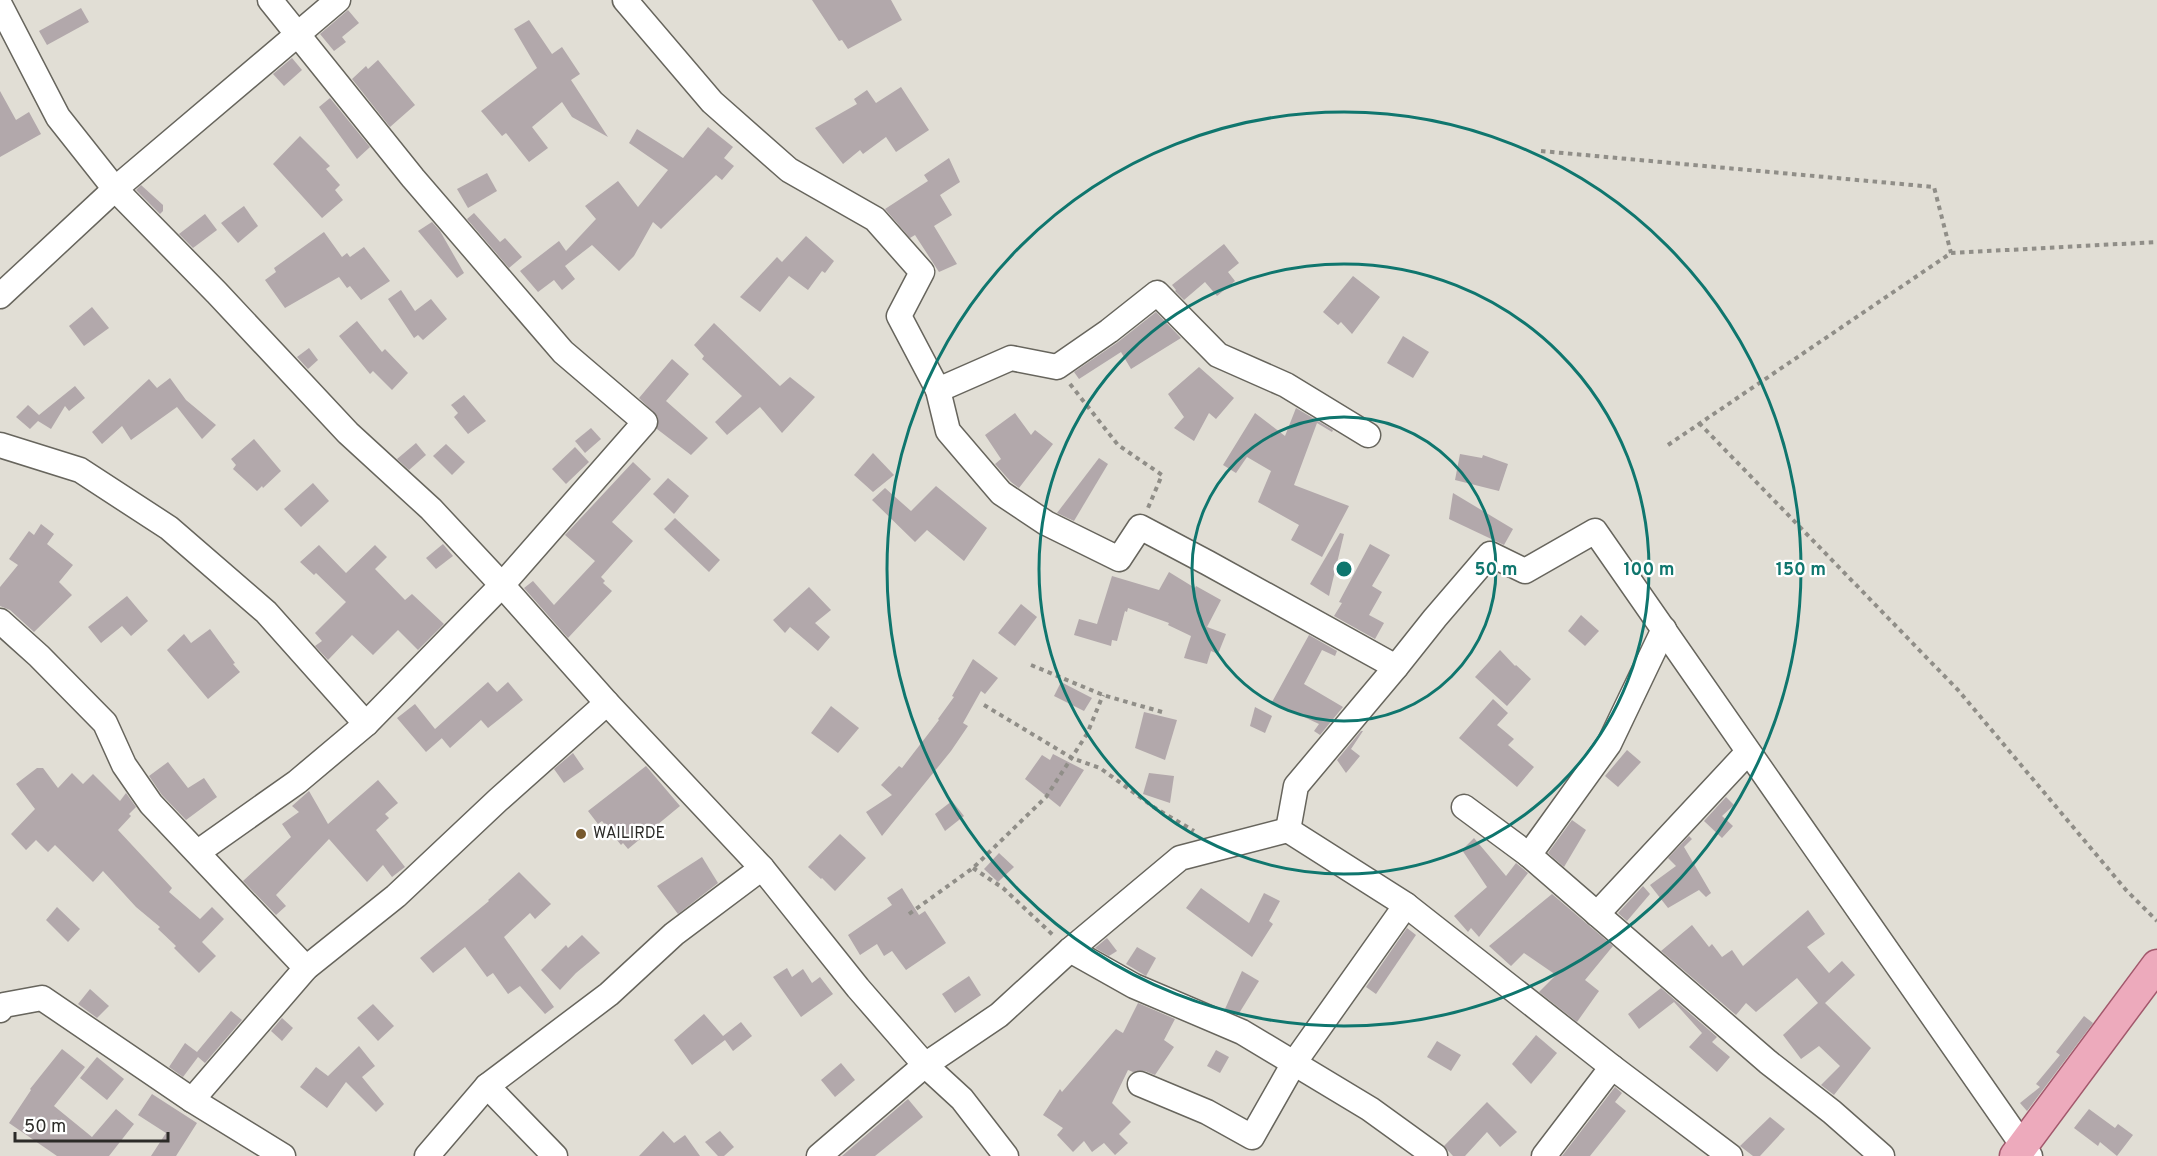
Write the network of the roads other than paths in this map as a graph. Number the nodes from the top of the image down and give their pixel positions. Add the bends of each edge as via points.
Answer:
1 (270, 0) edge
2 (338, 0) edge
3 (625, 0) edge
4 (0, 5) edge
5 (297, 36) junction
6 (115, 189) junction
7 (0, 296) edge
8 (938, 390) junction
9 (1368, 435) dead end
10 (0, 445) edge
11 (502, 585) junction
12 (0, 621) edge
13 (1664, 629) junction
14 (1396, 668) junction
15 (607, 703) junction
16 (366, 724) junction
17 (1748, 752) junction
18 (1464, 807) dead end
19 (1288, 830) junction
20 (198, 852) junction
21 (1529, 855) junction
22 (762, 868) junction
23 (1406, 905) junction
24 (1597, 914) junction
25 (1070, 950) junction
26 (2157, 965) edge
27 (306, 968) junction
28 (0, 1010) edge
29 (1294, 1063) junction
30 (925, 1065) junction
31 (1612, 1067) junction
32 (1140, 1084) dead end
33 (487, 1086) junction
34 (192, 1100) junction
35 (2022, 1152) edge
36 (283, 1156) edge
37 (427, 1156) edge
38 (555, 1156) edge
39 (819, 1156) edge
40 (1006, 1156) edge
41 (1436, 1156) edge
42 (1544, 1156) edge
43 (1730, 1156) edge
44 (1882, 1156) edge

1 - 5 street
2 - 5 street
3 - 8 street via 712,102 789,170 875,219 922,272 898,316
4 - 6 street via 58,117
5 - 6 street
5 - 11 street via 563,352 645,422
6 - 7 street
6 - 11 street via 348,433 431,509
8 - 9 street via 1011,358 1057,367 1157,293 1218,355 1286,385
8 - 14 street via 948,431 1001,493 1046,523 1119,559 1140,527
10 - 16 street via 80,470 169,528 266,612
11 - 15 street
11 - 16 street
12 - 20 street via 105,723 124,765 151,804
13 - 14 street via 1595,531 1525,571 1490,554
13 - 17 street
13 - 21 street via 1609,744
14 - 19 street via 1296,786
15 - 22 street
15 - 27 street via 396,896
16 - 20 street via 297,782
17 - 24 street
17 - 35 street
18 - 21 street
19 - 23 street
19 - 25 street via 1180,858
20 - 27 street
21 - 24 street
22 - 30 street via 820,943
22 - 33 street via 674,934 609,994
23 - 29 street
23 - 31 street
24 - 44 street
25 - 29 street via 1134,986 1242,1032
25 - 30 street via 999,1015
26 - 35 main road
27 - 34 street
28 - 34 street via 4,1005 42,998
29 - 32 street via 1252,1137 1207,1112
29 - 41 street via 1370,1109
30 - 39 street
30 - 40 street via 962,1099
31 - 42 street
31 - 43 street
33 - 37 street
33 - 38 street
34 - 36 street

